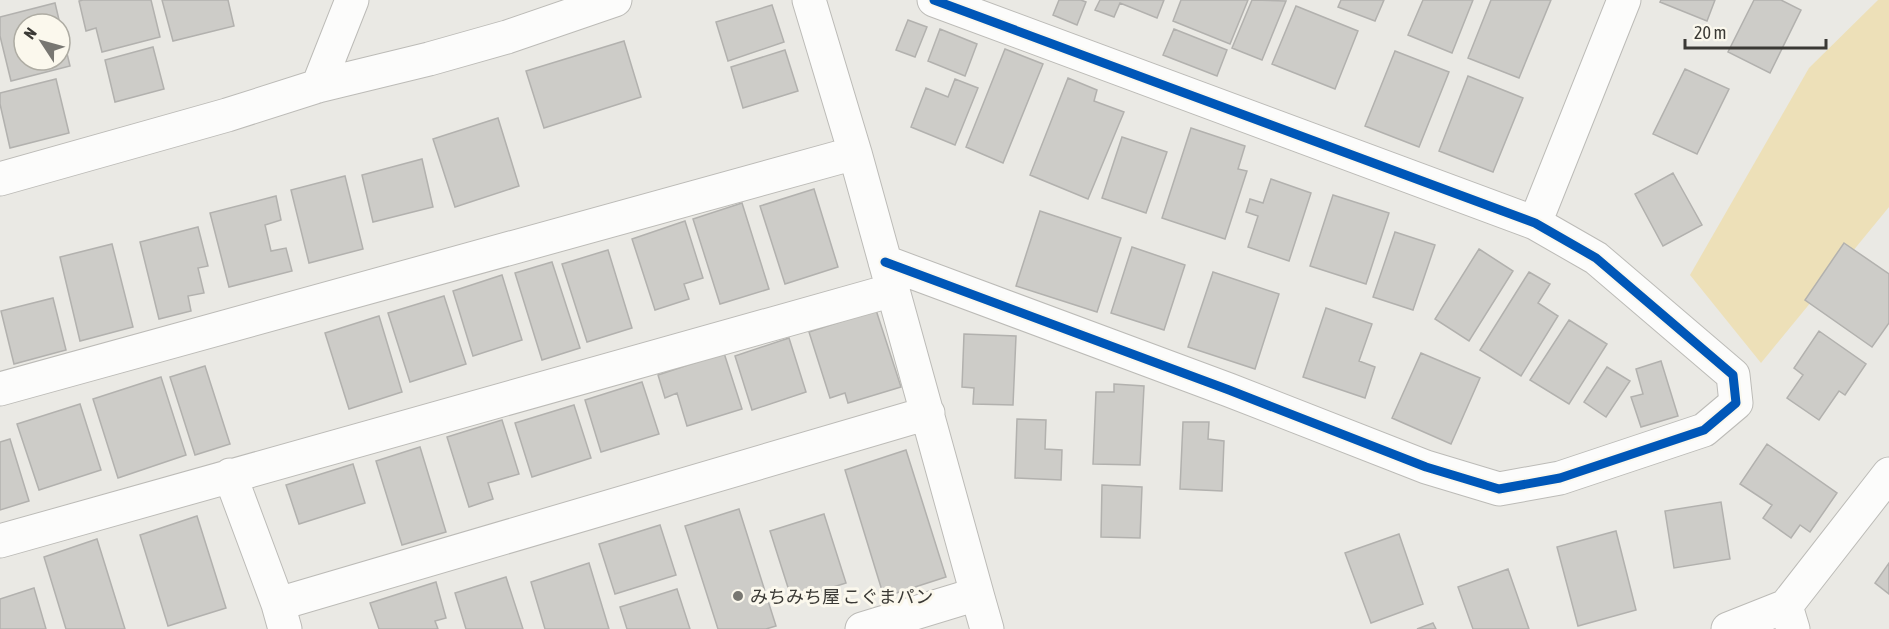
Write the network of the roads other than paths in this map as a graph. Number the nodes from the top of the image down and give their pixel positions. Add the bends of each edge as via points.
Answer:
1 (352, 0) edge
2 (615, 0) edge
3 (809, 0) edge
4 (934, 0) edge
5 (1624, 0) edge
6 (318, 86) junction
7 (855, 153) junction
8 (0, 179) edge
9 (1535, 223) junction
10 (889, 276) junction
11 (0, 389) edge
12 (928, 413) junction
13 (1889, 474) edge
14 (230, 475) junction
15 (0, 541) edge
16 (977, 594) junction
17 (282, 616) edge
18 (1790, 617) edge
19 (862, 629) edge
20 (987, 629) edge
21 (1728, 629) edge

1 - 6 street
2 - 6 street via 507,37
3 - 7 street
4 - 9 street
5 - 9 street
6 - 8 street
7 - 10 street
7 - 11 street
9 - 10 street via 1596,258 1733,375 1736,403 1704,430 1560,478 1499,489 1426,467 1229,390
10 - 12 street
10 - 14 street
12 - 16 street
12 - 17 street
13 - 18 street
14 - 15 street
14 - 17 street
16 - 19 street
16 - 20 street
18 - 21 street

